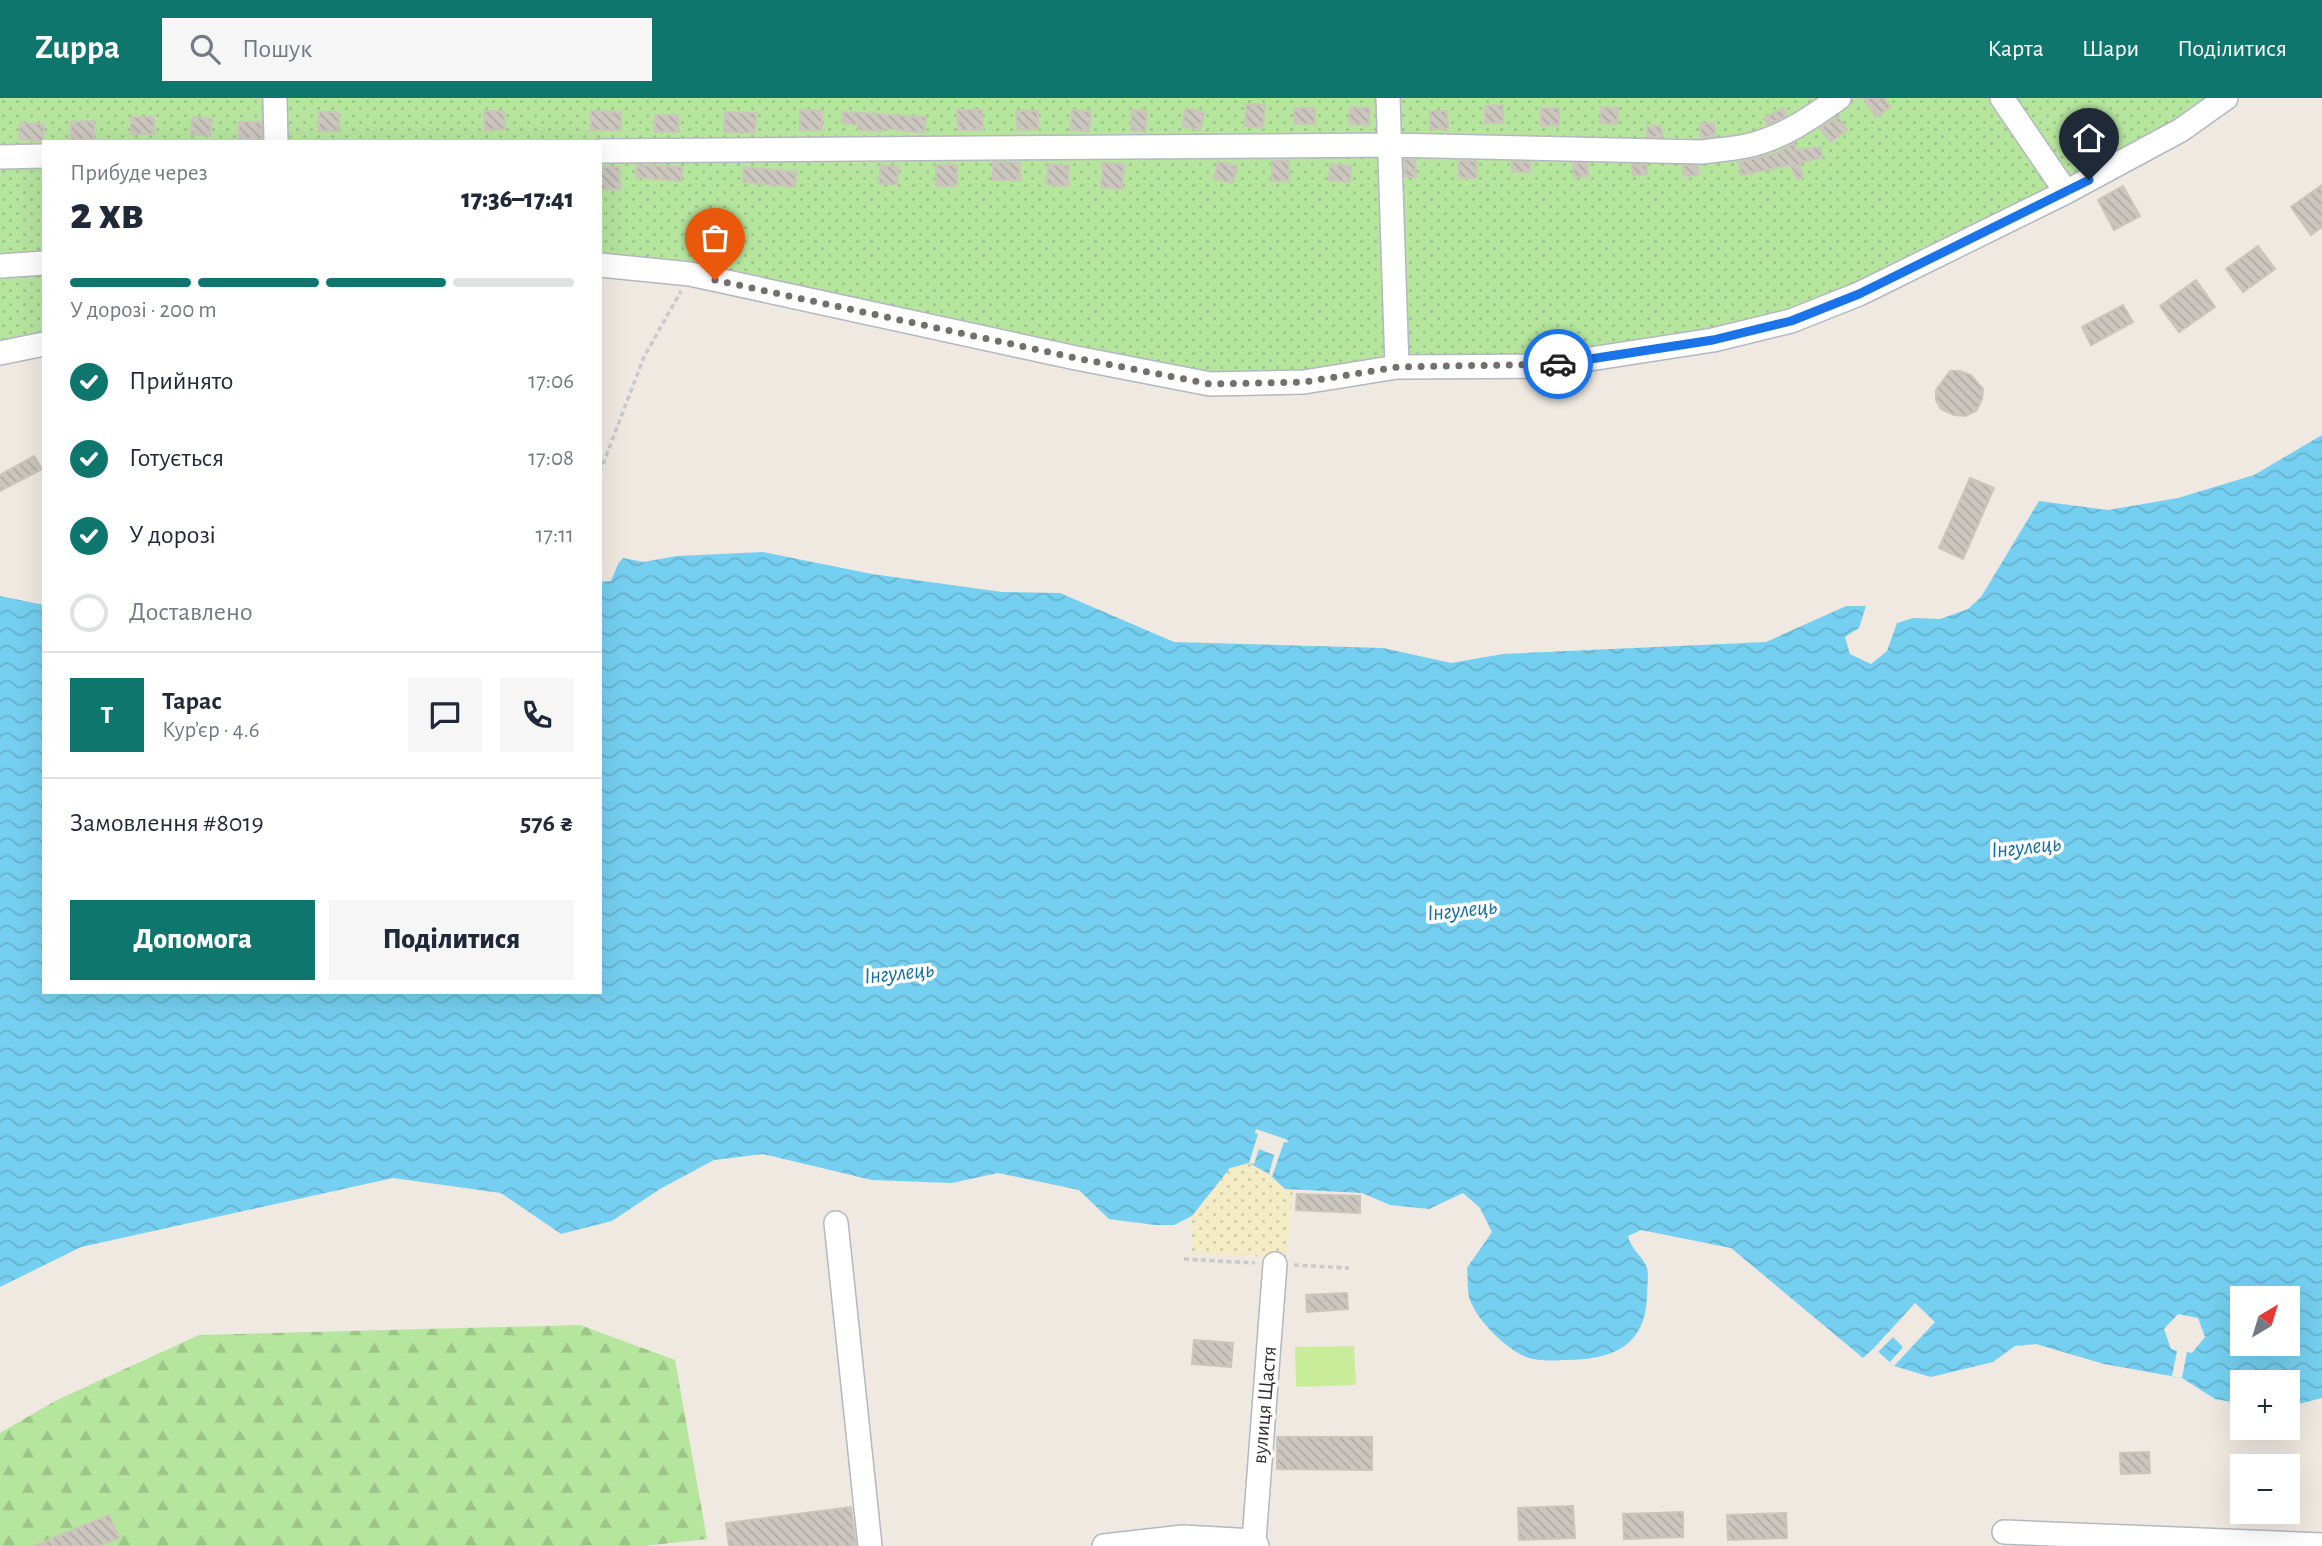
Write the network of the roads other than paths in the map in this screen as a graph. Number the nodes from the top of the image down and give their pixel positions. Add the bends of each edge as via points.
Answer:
1 (275, 98) edge
2 (1388, 98) edge
3 (1839, 98) edge
4 (2002, 98) edge
5 (2226, 98) edge
6 (276, 140) edge
7 (1389, 145) junction
8 (602, 151) edge
9 (42, 156) edge
10 (0, 157) edge
11 (2066, 192) junction
12 (42, 263) edge
13 (602, 265) edge
14 (0, 266) edge
15 (42, 344) edge
16 (0, 353) edge
17 (1397, 367) junction
18 (836, 1223) dead end
19 (1275, 1264) dead end
20 (2004, 1532) dead end
21 (1255, 1543) edge
22 (2322, 1545) edge
23 (870, 1546) edge
24 (1104, 1546) edge

1 - 6 street
2 - 7 street
3 - 7 street via 1778,136 1748,146 1702,152
4 - 11 street
5 - 11 street via 2182,130
7 - 8 street
7 - 17 street
9 - 10 street
11 - 17 street via 1859,294 1791,321 1713,340 1545,366
12 - 14 street
13 - 17 street via 690,274 1210,384 1304,382
15 - 16 street
18 - 23 street
19 - 21 street, вулиця Щастя
20 - 22 street
21 - 24 street via 1183,1537

